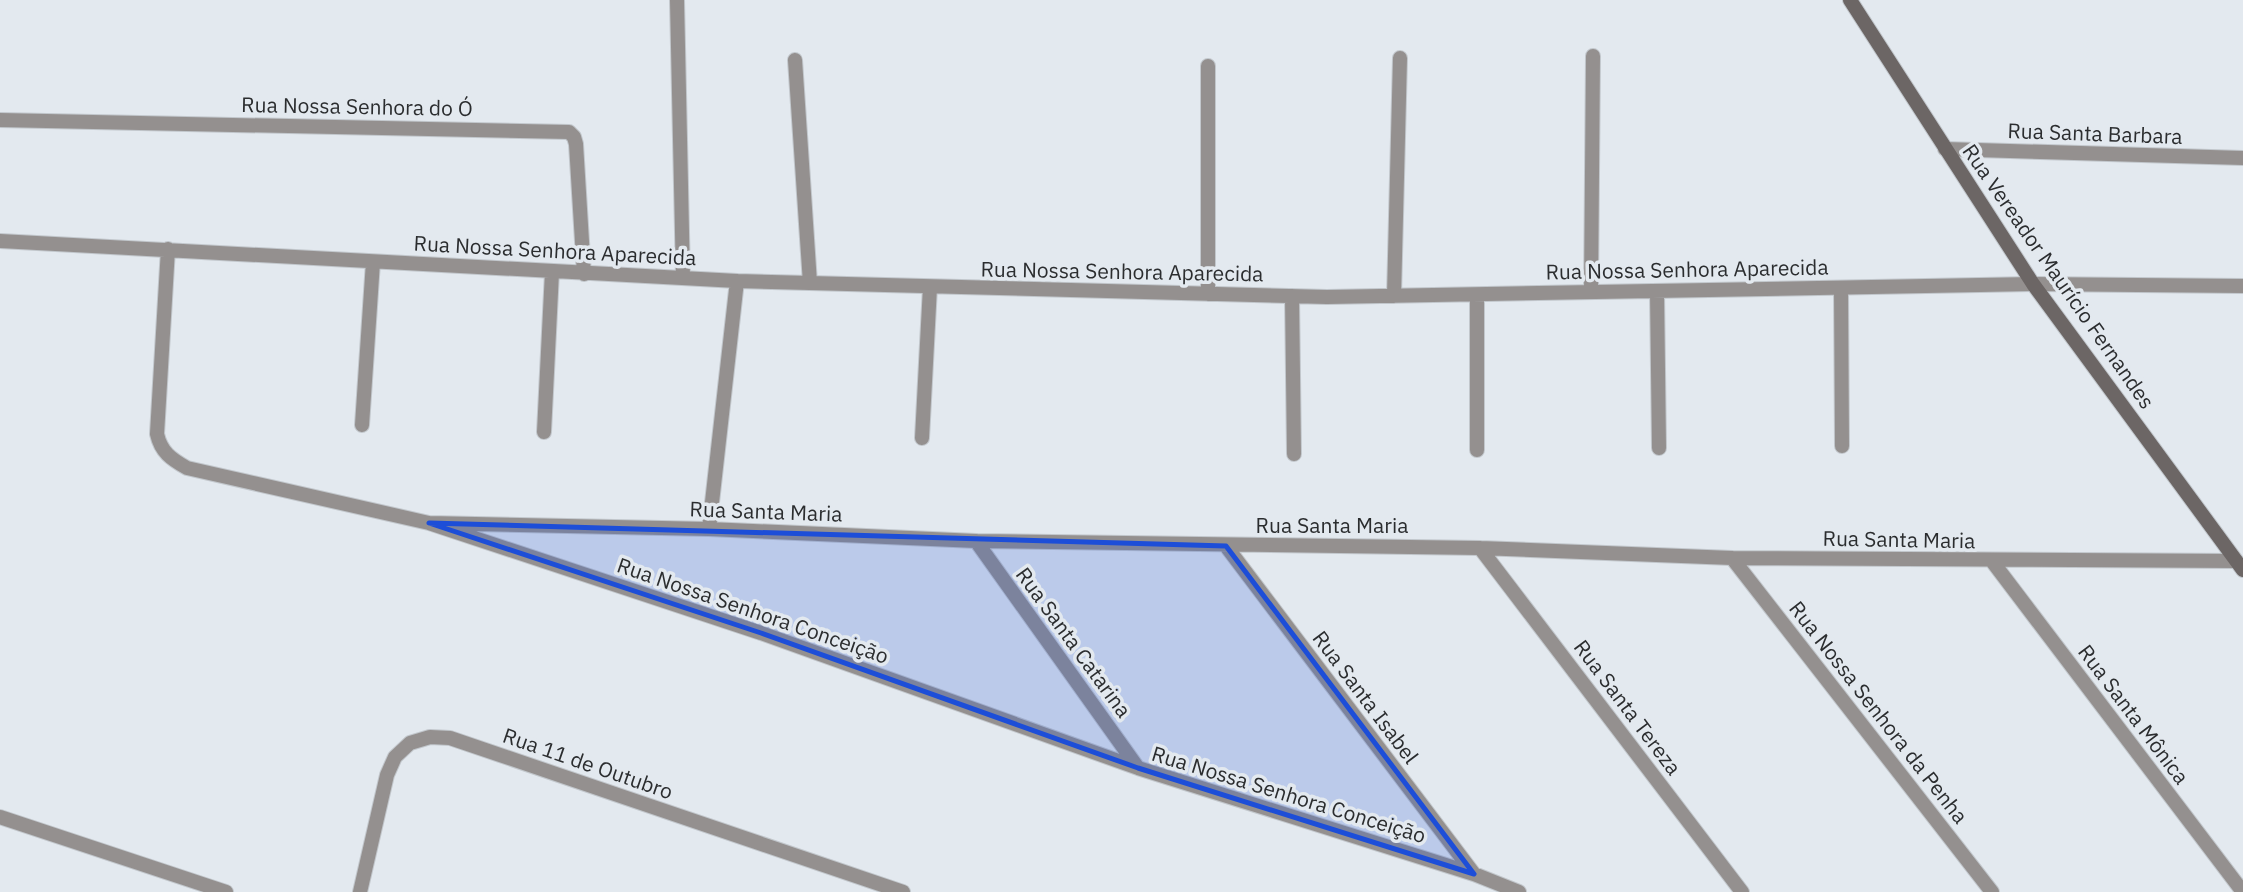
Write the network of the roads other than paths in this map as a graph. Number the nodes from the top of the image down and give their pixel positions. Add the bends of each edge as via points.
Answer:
1 (677, 0) edge
2 (1850, 0) edge
3 (1593, 56) dead end
4 (1399, 58) dead end
5 (795, 60) dead end
6 (1208, 66) dead end
7 (0, 120) edge
8 (1945, 149) junction
9 (2243, 158) edge
10 (0, 240) edge
11 (168, 249) junction
12 (373, 262) junction
13 (552, 272) junction
14 (584, 274) junction
15 (683, 278) junction
16 (737, 281) junction
17 (810, 283) junction
18 (2033, 284) junction
19 (2243, 286) edge
20 (930, 287) junction
21 (1841, 288) junction
22 (1657, 291) junction
23 (1591, 292) junction
24 (1208, 294) junction
25 (1477, 295) junction
26 (1292, 296) junction
27 (1394, 296) junction
28 (362, 425) dead end
29 (544, 432) dead end
30 (922, 438) dead end
31 (1842, 446) dead end
32 (1660, 448) dead end
33 (1477, 450) dead end
34 (1294, 454) dead end
35 (429, 523) junction
36 (709, 529) junction
37 (976, 541) junction
38 (1226, 546) junction
39 (1480, 548) junction
40 (1732, 558) junction
41 (1992, 561) junction
42 (2239, 565) edge
43 (1138, 768) junction
44 (0, 817) edge
45 (1474, 874) junction
46 (226, 892) edge
47 (360, 892) edge
48 (903, 892) edge
49 (1519, 892) edge
50 (1742, 892) edge
51 (1992, 892) edge
52 (2243, 892) edge

1 - 15 street
2 - 8 street, Rua Vereador Maurício Fernandes
3 - 23 street
4 - 27 street
5 - 17 street
6 - 24 street
7 - 14 street, Rua Nossa Senhora do Ó via 569,131 576,145
8 - 9 street, Rua Santa Barbara
8 - 18 street, Rua Vereador Maurício Fernandes
10 - 11 street, Rua Nossa Senhora Aparecida
11 - 12 street, Rua Nossa Senhora Aparecida
11 - 35 street, Rua Nossa Senhora Conceição via 157,434 160,447 187,468
12 - 13 street, Rua Nossa Senhora Aparecida
12 - 28 street
13 - 14 street, Rua Nossa Senhora Aparecida
13 - 29 street
14 - 15 street, Rua Nossa Senhora Aparecida
15 - 16 street, Rua Nossa Senhora Aparecida
16 - 17 street, Rua Nossa Senhora Aparecida
16 - 36 street
17 - 20 street, Rua Nossa Senhora Aparecida
18 - 19 street, Rua Nossa Senhora Aparecida
18 - 21 street, Rua Nossa Senhora Aparecida
18 - 42 street, Rua Vereador Maurício Fernandes
20 - 24 street, Rua Nossa Senhora Aparecida
20 - 30 street
21 - 22 street, Rua Nossa Senhora Aparecida
21 - 31 street
22 - 23 street, Rua Nossa Senhora Aparecida
22 - 32 street
23 - 25 street, Rua Nossa Senhora Aparecida
24 - 26 street, Rua Nossa Senhora Aparecida
25 - 27 street, Rua Nossa Senhora Aparecida
25 - 33 street
26 - 27 street, Rua Nossa Senhora Aparecida
26 - 34 street
35 - 36 street, Rua Santa Maria
35 - 43 street, Rua Nossa Senhora Conceição via 761,633
36 - 37 street, Rua Santa Maria
37 - 38 street, Rua Santa Maria
37 - 43 street, Rua Santa Catarina
38 - 39 street, Rua Santa Maria
38 - 45 street, Rua Santa Isabel
39 - 40 street, Rua Santa Maria
39 - 50 street, Rua Santa Tereza
40 - 41 street, Rua Santa Maria
40 - 51 street, Rua Nossa Senhora da Penha
41 - 42 street, Rua Santa Maria
41 - 52 street, Rua Santa Mônica
43 - 45 street, Rua Nossa Senhora Conceição
44 - 46 street
45 - 49 street, Rua Nossa Senhora Conceição
47 - 48 street, Rua 11 de Outubro via 395,757 410,743 430,737 450,738

